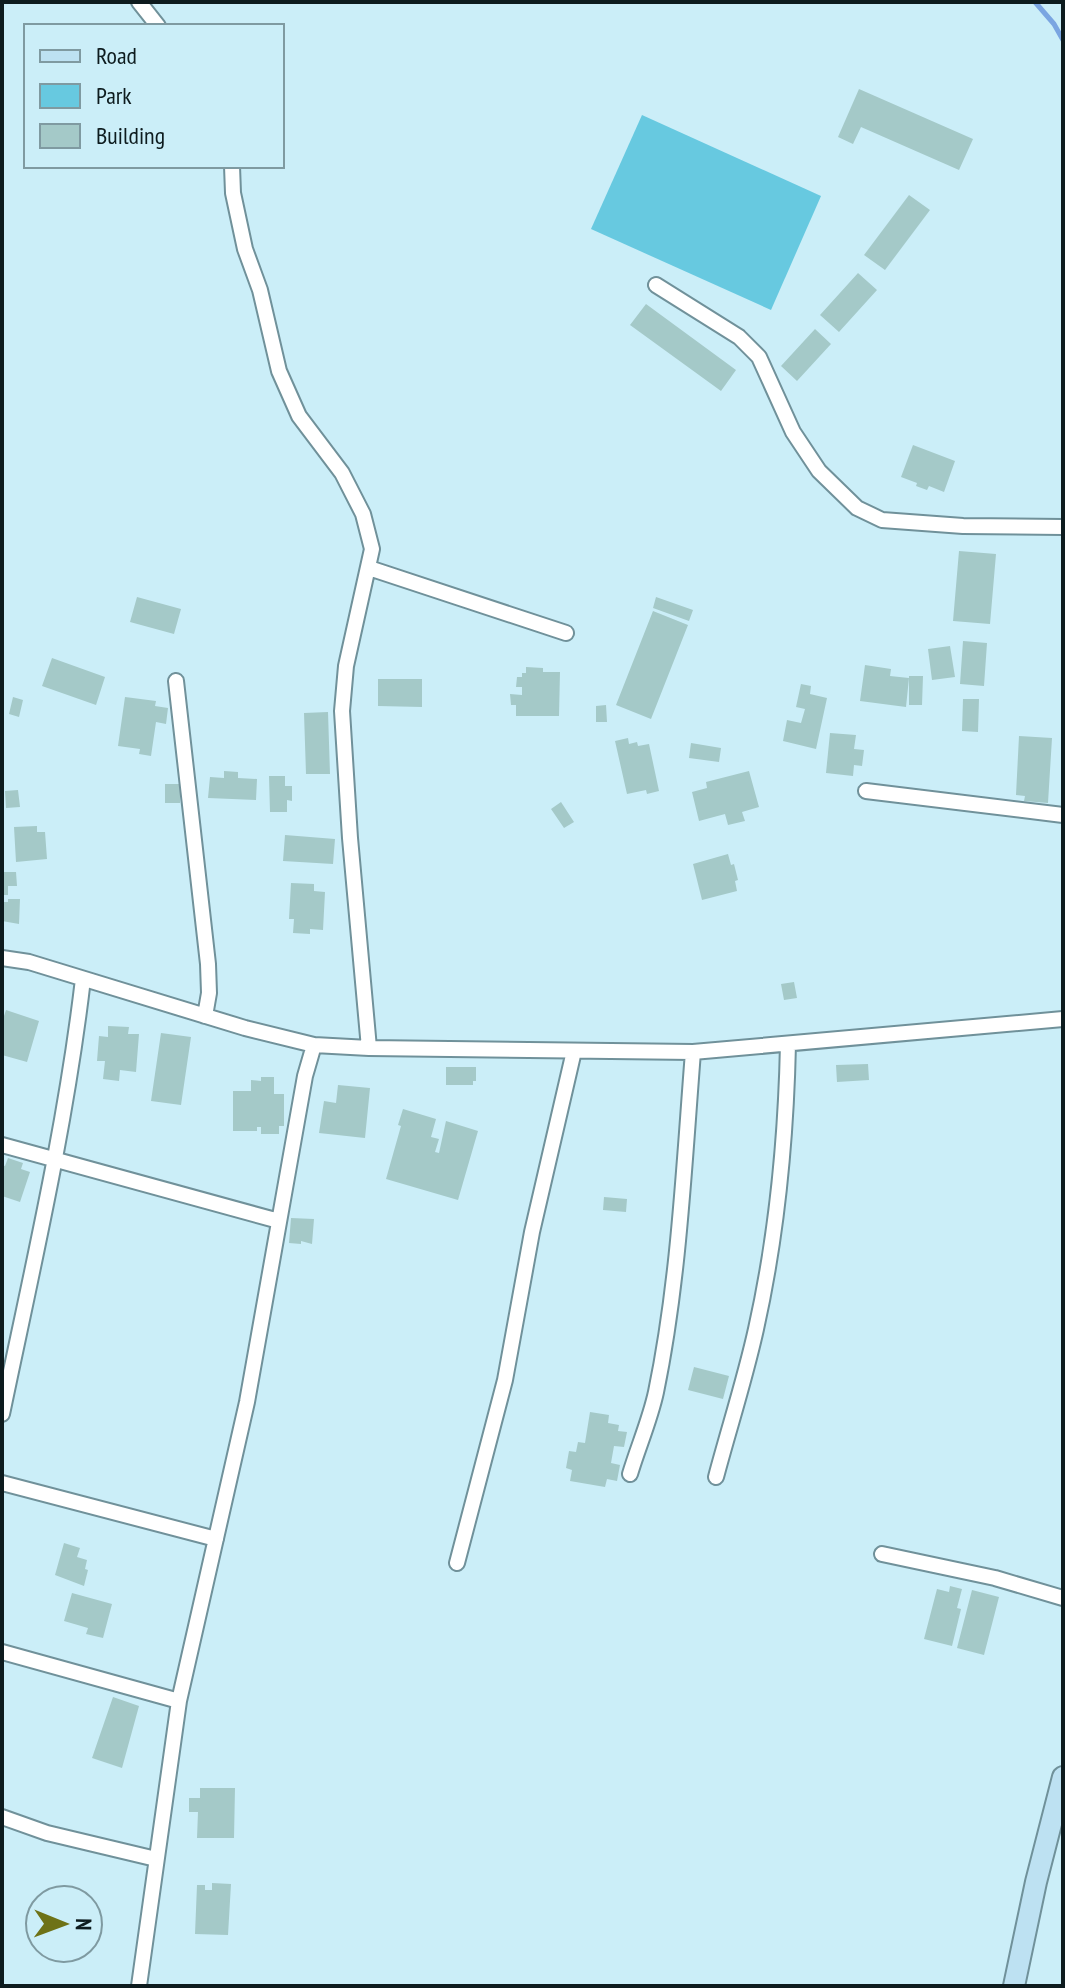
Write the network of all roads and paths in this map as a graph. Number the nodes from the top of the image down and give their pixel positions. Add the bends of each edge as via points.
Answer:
1 (139, 2) edge
2 (156, 24) edge
3 (232, 168) edge
4 (656, 285) dead end
5 (1063, 527) edge
6 (369, 568) junction
7 (566, 633) dead end
8 (176, 681) dead end
9 (866, 791) dead end
10 (1063, 815) edge
11 (2, 958) edge
12 (83, 979) junction
13 (205, 1016) junction
14 (1063, 1019) edge
15 (788, 1044) junction
16 (314, 1045) junction
17 (369, 1048) junction
18 (574, 1051) junction
19 (693, 1052) junction
20 (2, 1145) edge
21 (54, 1158) junction
22 (279, 1221) junction
23 (2, 1414) edge
24 (630, 1474) dead end
25 (716, 1477) dead end
26 (2, 1483) edge
27 (216, 1539) junction
28 (882, 1554) dead end
29 (457, 1563) dead end
30 (1063, 1598) edge
31 (2, 1652) edge
32 (179, 1701) junction
33 (1063, 1777) edge
34 (2, 1817) edge
35 (156, 1859) junction
36 (139, 1986) edge
37 (1014, 1986) edge

1 - 2 street
3 - 6 street via 242,235 279,371 299,416 342,473 363,514 372,549
4 - 5 street via 739,337 759,357 801,445 857,508 882,520
6 - 7 street
6 - 17 street via 346,666 342,711
8 - 13 street via 208,964
9 - 10 street
11 - 12 street
12 - 13 street
12 - 21 street
13 - 16 street
14 - 15 street
15 - 19 street
15 - 25 street via 777,1212 756,1329
16 - 17 street
16 - 22 street
17 - 18 street
18 - 19 street
18 - 29 street via 505,1380
19 - 24 street via 676,1259 662,1356
20 - 21 street
21 - 22 street
21 - 23 street
22 - 27 street
26 - 27 street
27 - 32 street
28 - 30 street
31 - 32 street
32 - 35 street
33 - 37 street
34 - 35 street
35 - 36 street

